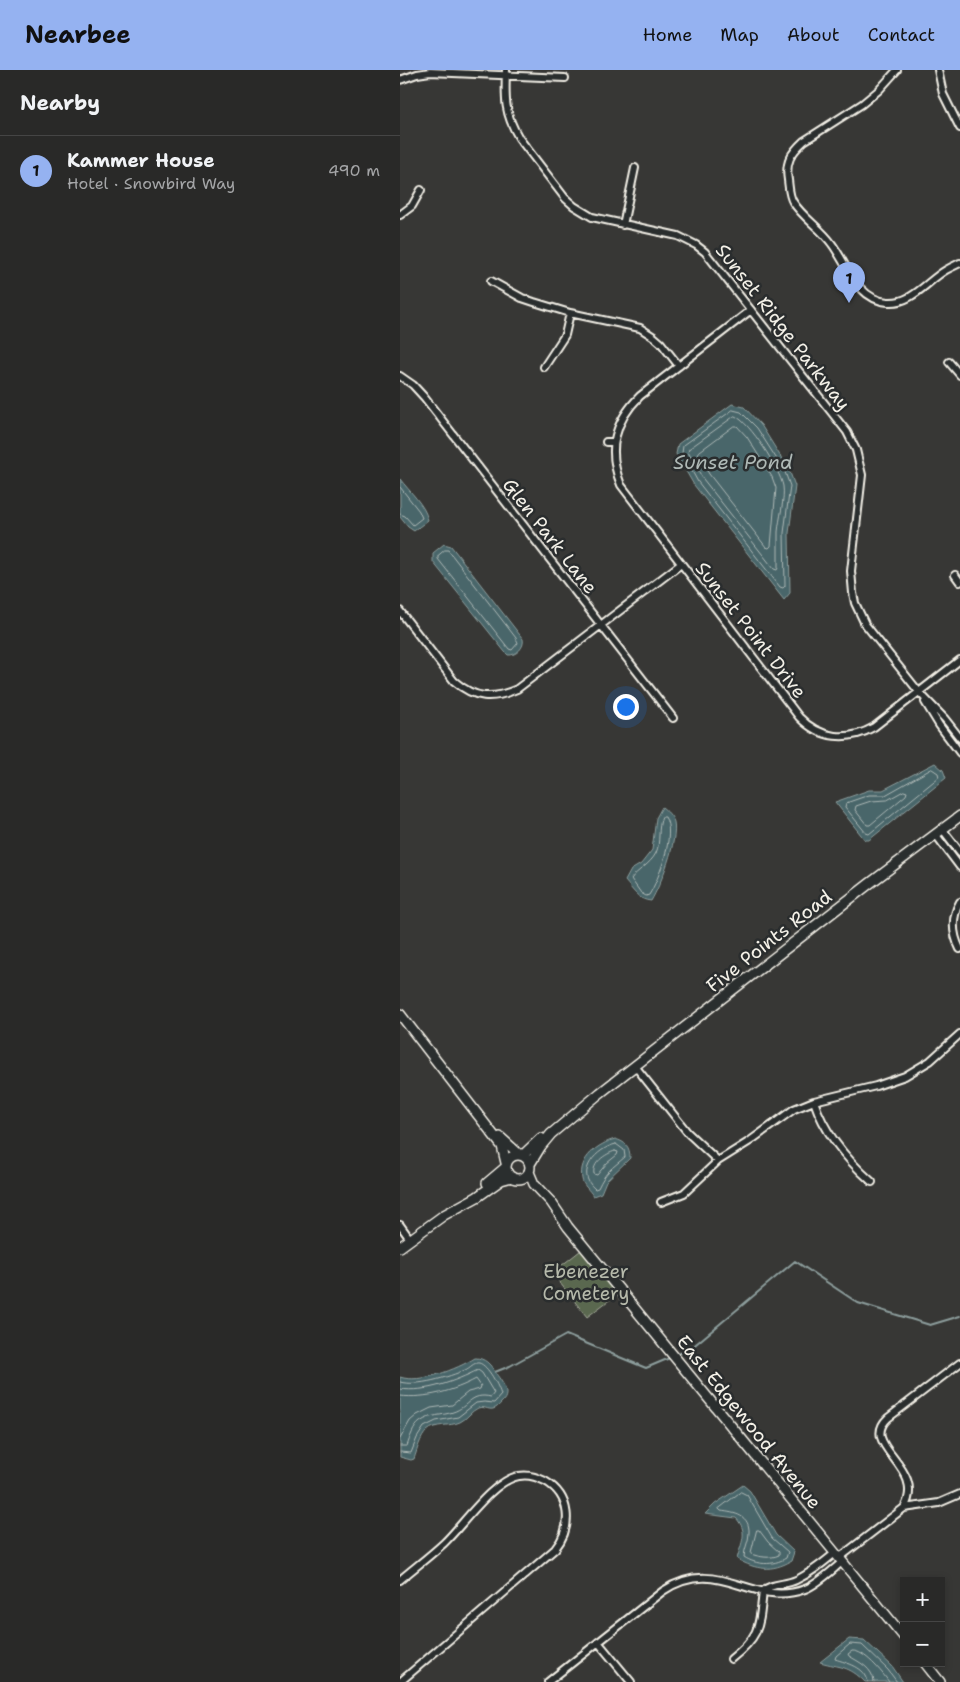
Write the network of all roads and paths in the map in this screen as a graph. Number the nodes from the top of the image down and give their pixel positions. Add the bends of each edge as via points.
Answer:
1 (897, 70) edge
2 (938, 70) edge
3 (506, 73) edge
4 (565, 78) dead end
5 (400, 80) edge
6 (960, 128) edge
7 (635, 168) dead end
8 (421, 190) dead end
9 (400, 215) edge
10 (623, 225) junction
11 (960, 263) edge
12 (491, 280) dead end
13 (751, 310) junction
14 (570, 313) junction
15 (949, 362) dead end
16 (679, 366) junction
17 (544, 367) dead end
18 (400, 376) edge
19 (960, 376) edge
20 (606, 442) dead end
21 (614, 442) junction
22 (681, 564) junction
23 (955, 575) dead end
24 (960, 582) edge
25 (400, 611) edge
26 (601, 625) junction
27 (960, 660) edge
28 (919, 692) junction
29 (673, 718) dead end
30 (960, 738) edge
31 (960, 753) edge
32 (960, 816) edge
33 (939, 832) junction
34 (960, 852) edge
35 (960, 867) edge
36 (960, 902) edge
37 (960, 949) edge
38 (400, 1014) edge
39 (960, 1034) edge
40 (635, 1066) junction
41 (600, 1093) junction
42 (814, 1101) junction
43 (470, 1104) junction
44 (521, 1155) junction
45 (718, 1161) junction
46 (506, 1165) junction
47 (530, 1168) junction
48 (516, 1178) junction
49 (872, 1182) dead end
50 (661, 1202) dead end
51 (400, 1225) edge
52 (568, 1227) junction
53 (410, 1239) junction
54 (400, 1247) edge
55 (960, 1363) edge
56 (960, 1494) edge
57 (904, 1508) junction
58 (839, 1558) junction
59 (400, 1580) edge
60 (764, 1591) junction
61 (900, 1632) edge
62 (598, 1642) junction
63 (731, 1658) dead end
64 (928, 1667) edge
65 (400, 1682) edge
66 (548, 1682) edge
67 (631, 1682) edge
68 (940, 1682) edge

1 - 11 street via 862,104 797,147 787,162 792,201 831,241 858,285 868,295 886,302 910,297
2 - 6 street via 943,94
3 - 4 street
3 - 5 street via 430,72
3 - 10 street, Sunset Ridge Parkway via 506,109 518,138 574,206 592,217
7 - 10 street
8 - 9 street via 412,206
10 - 13 street, Sunset Ridge Parkway via 678,236 696,245 714,261
12 - 14 street via 522,298
13 - 16 street
13 - 28 street, Sunset Ridge Parkway via 847,432 856,450 862,475 851,571 854,598 865,624
14 - 16 street via 640,328 654,336
14 - 17 street via 565,335
15 - 19 street
16 - 21 street via 632,404 621,419
18 - 26 street, Glen Park Lane via 424,397
20 - 21 street
21 - 22 street, Sunset Point Drive via 615,465 622,485
22 - 26 street
22 - 28 street, Sunset Point Drive via 800,717 820,733 856,736 874,728
23 - 24 street
25 - 26 street via 454,681 486,697 517,690
26 - 29 street, Glen Park Lane
27 - 28 street, Sunset Point Drive
28 - 30 street, Sunset Ridge Parkway
28 - 31 street, Sunset Ridge Parkway
32 - 33 main road, Five Points Road
33 - 34 street
33 - 35 street
33 - 40 main road, Five Points Road
36 - 37 street via 953,928
38 - 43 main road
39 - 42 street via 930,1061 905,1076
40 - 41 main road, Five Points Road
40 - 45 street via 688,1133
41 - 44 main road via 563,1117
41 - 47 main road via 551,1134
42 - 45 street via 787,1113
42 - 49 street via 826,1129 860,1172
43 - 44 main road
43 - 46 main road via 503,1148
44 - 46 main road via 511,1157
44 - 47 main road via 526,1157
45 - 50 street via 684,1193
46 - 48 main road via 509,1175
46 - 53 main road via 483,1187 441,1212
47 - 48 main road via 524,1178
47 - 52 main road, East Edgewood Avenue via 534,1184
48 - 52 main road, East Edgewood Avenue via 532,1189
48 - 53 main road via 499,1181
51 - 53 street
52 - 58 main road, East Edgewood Avenue
53 - 54 main road
55 - 57 street via 888,1418 881,1428 881,1439 908,1480 910,1494
56 - 57 street via 939,1503
57 - 58 street
58 - 60 street via 787,1584
58 - 60 street via 808,1588 788,1594
58 - 61 main road, East Edgewood Avenue
59 - 65 street via 444,1543 494,1490 510,1478 540,1478 559,1492 568,1521 565,1535 555,1549
60 - 62 street via 716,1578 684,1580 663,1591
60 - 63 street via 756,1635
62 - 66 street
62 - 67 street
64 - 68 main road

